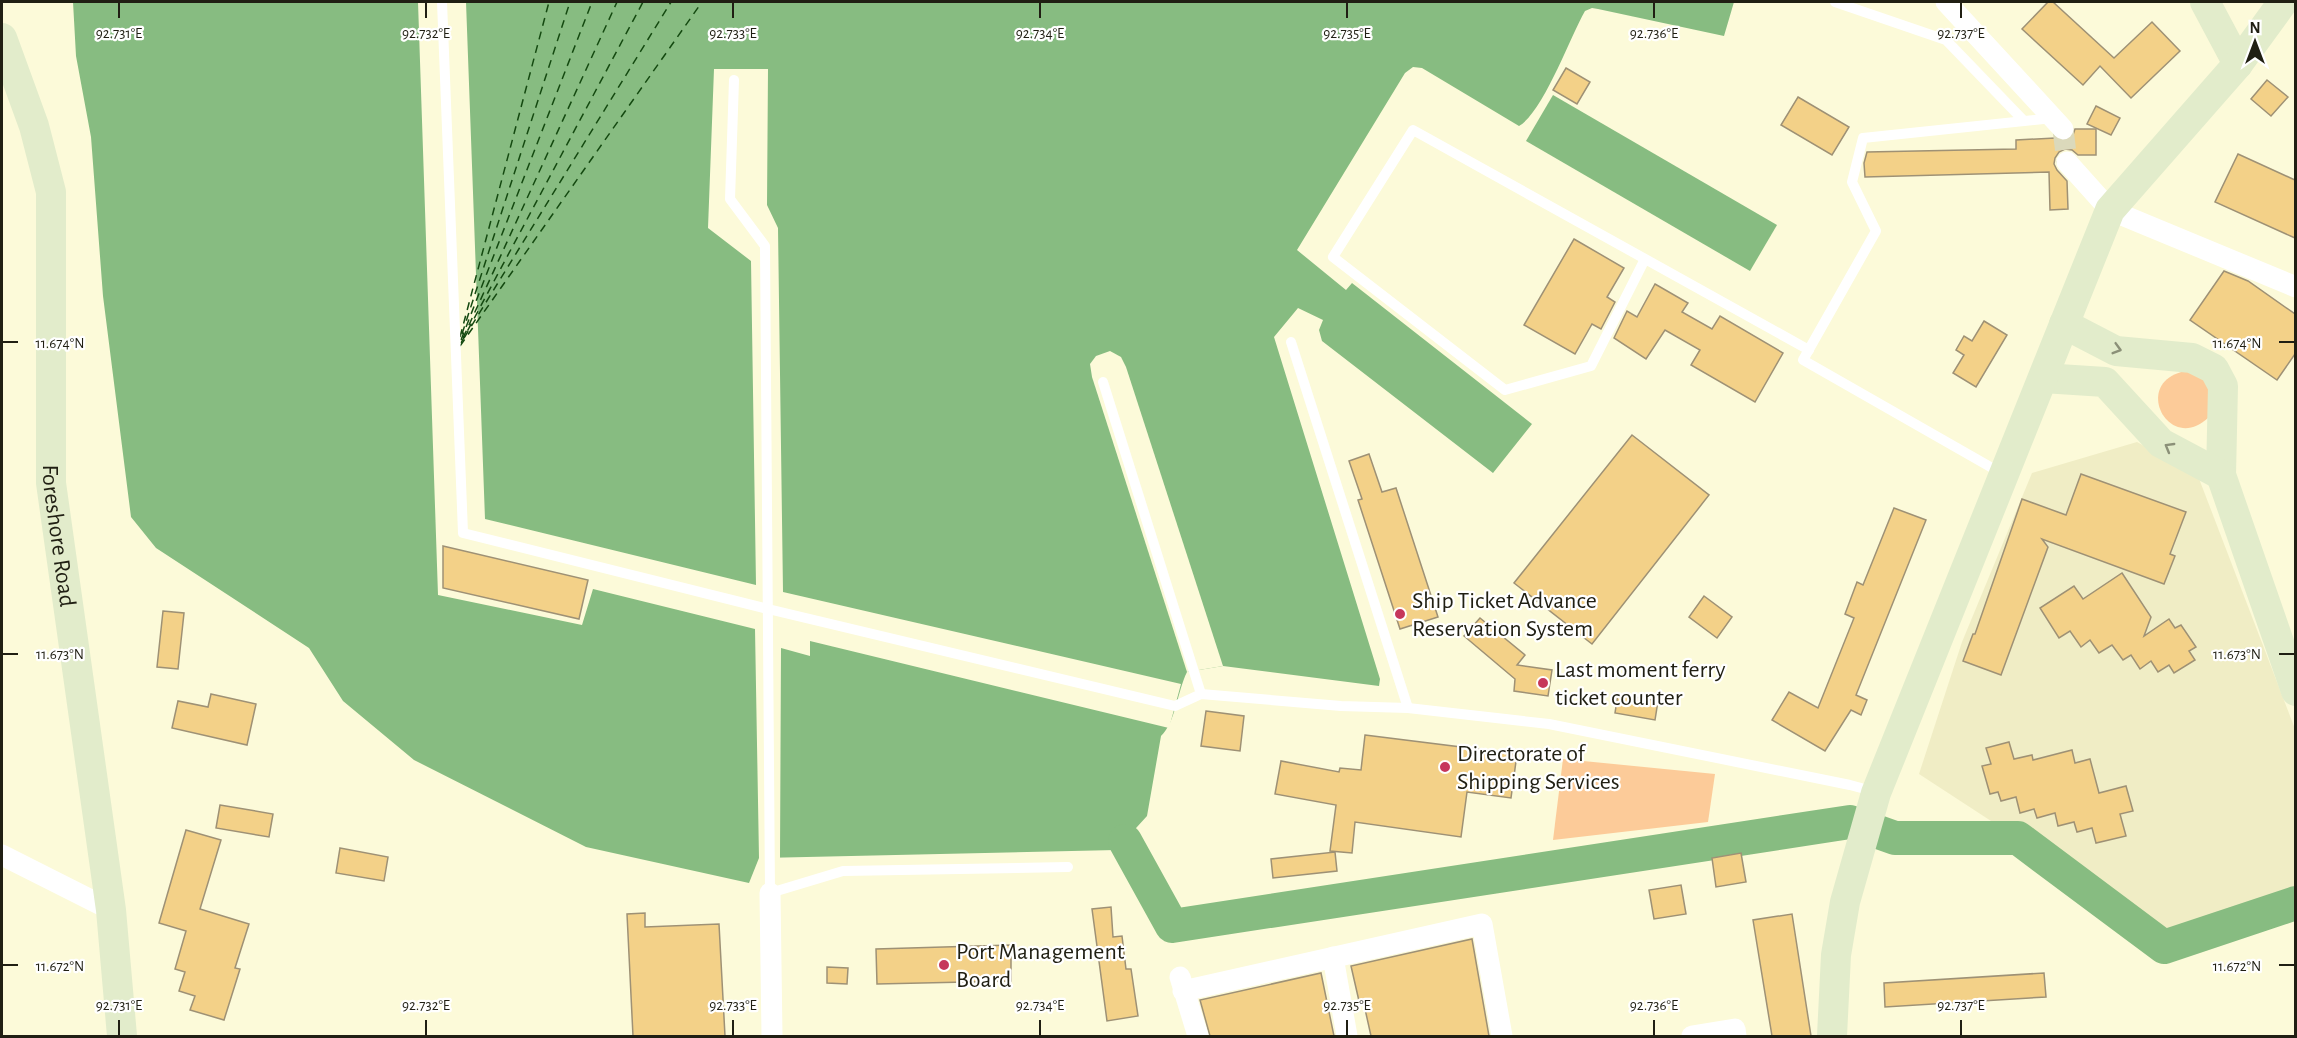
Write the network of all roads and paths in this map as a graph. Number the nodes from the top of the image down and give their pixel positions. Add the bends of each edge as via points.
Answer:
1 (442, 2) edge
2 (1835, 2) edge
3 (1946, 2) edge
4 (2205, 2) edge
5 (2283, 2) edge
6 (2, 38) edge
7 (2238, 64) junction
8 (734, 80) dead end
9 (2024, 121) junction
10 (2058, 123) joint
11 (2067, 162) tunnel mouth
12 (2110, 210) junction
13 (1645, 259) junction
14 (2295, 287) edge
15 (2064, 324) junction
16 (1292, 342) dead end
17 (1809, 350) junction
18 (2043, 378) junction
19 (1103, 382) dead end
20 (2004, 475) junction
21 (2221, 475) junction
22 (768, 609) junction
23 (2295, 691) edge
24 (1201, 694) junction
25 (1408, 708) junction
26 (1874, 801) junction
27 (2, 855) edge
28 (1068, 867) dead end
29 (770, 893) junction
30 (111, 910) junction
31 (1333, 957) junction
32 (122, 1036) edge
33 (772, 1036) edge
34 (1198, 1036) edge
35 (1347, 1036) edge
36 (1502, 1036) edge
37 (1692, 1036) edge
38 (1736, 1036) edge
39 (1832, 1036) edge

1 - 22 lane via 463,533
2 - 9 lane via 1946,39
3 - 10 street
4 - 7 street
5 - 7 street
6 - 30 street, Foreshore Road via 34,126 51,192 51,483
7 - 12 street
8 - 22 lane via 730,199 765,246
9 - 10 lane
9 - 17 lane via 1863,138 1852,182 1876,231
11 - 12 street
12 - 14 street
12 - 15 street
13 - 13 lane via 1413,130 1333,257 1505,390 1591,366
13 - 17 lane
15 - 18 street
15 -> 21 street via 2116,351 2192,358 2214,369 2223,386
16 - 25 lane
17 - 20 lane via 1803,360
18 - 20 street
21 -> 18 street via 2161,443 2105,382
19 - 24 lane
20 - 26 street
21 - 23 street
22 - 24 lane via 1175,706
22 - 29 lane
24 - 25 lane
25 - 26 lane via 1549,724 1850,785
26 - 39 street via 1845,903 1836,955
27 - 30 street
28 - 29 lane via 843,871
29 - 33 street
30 - 32 street, Foreshore Road
31 - 34 street via 1181,984
31 - 35 street
31 - 36 street via 1482,924
37 - 38 street via 1735,1029

